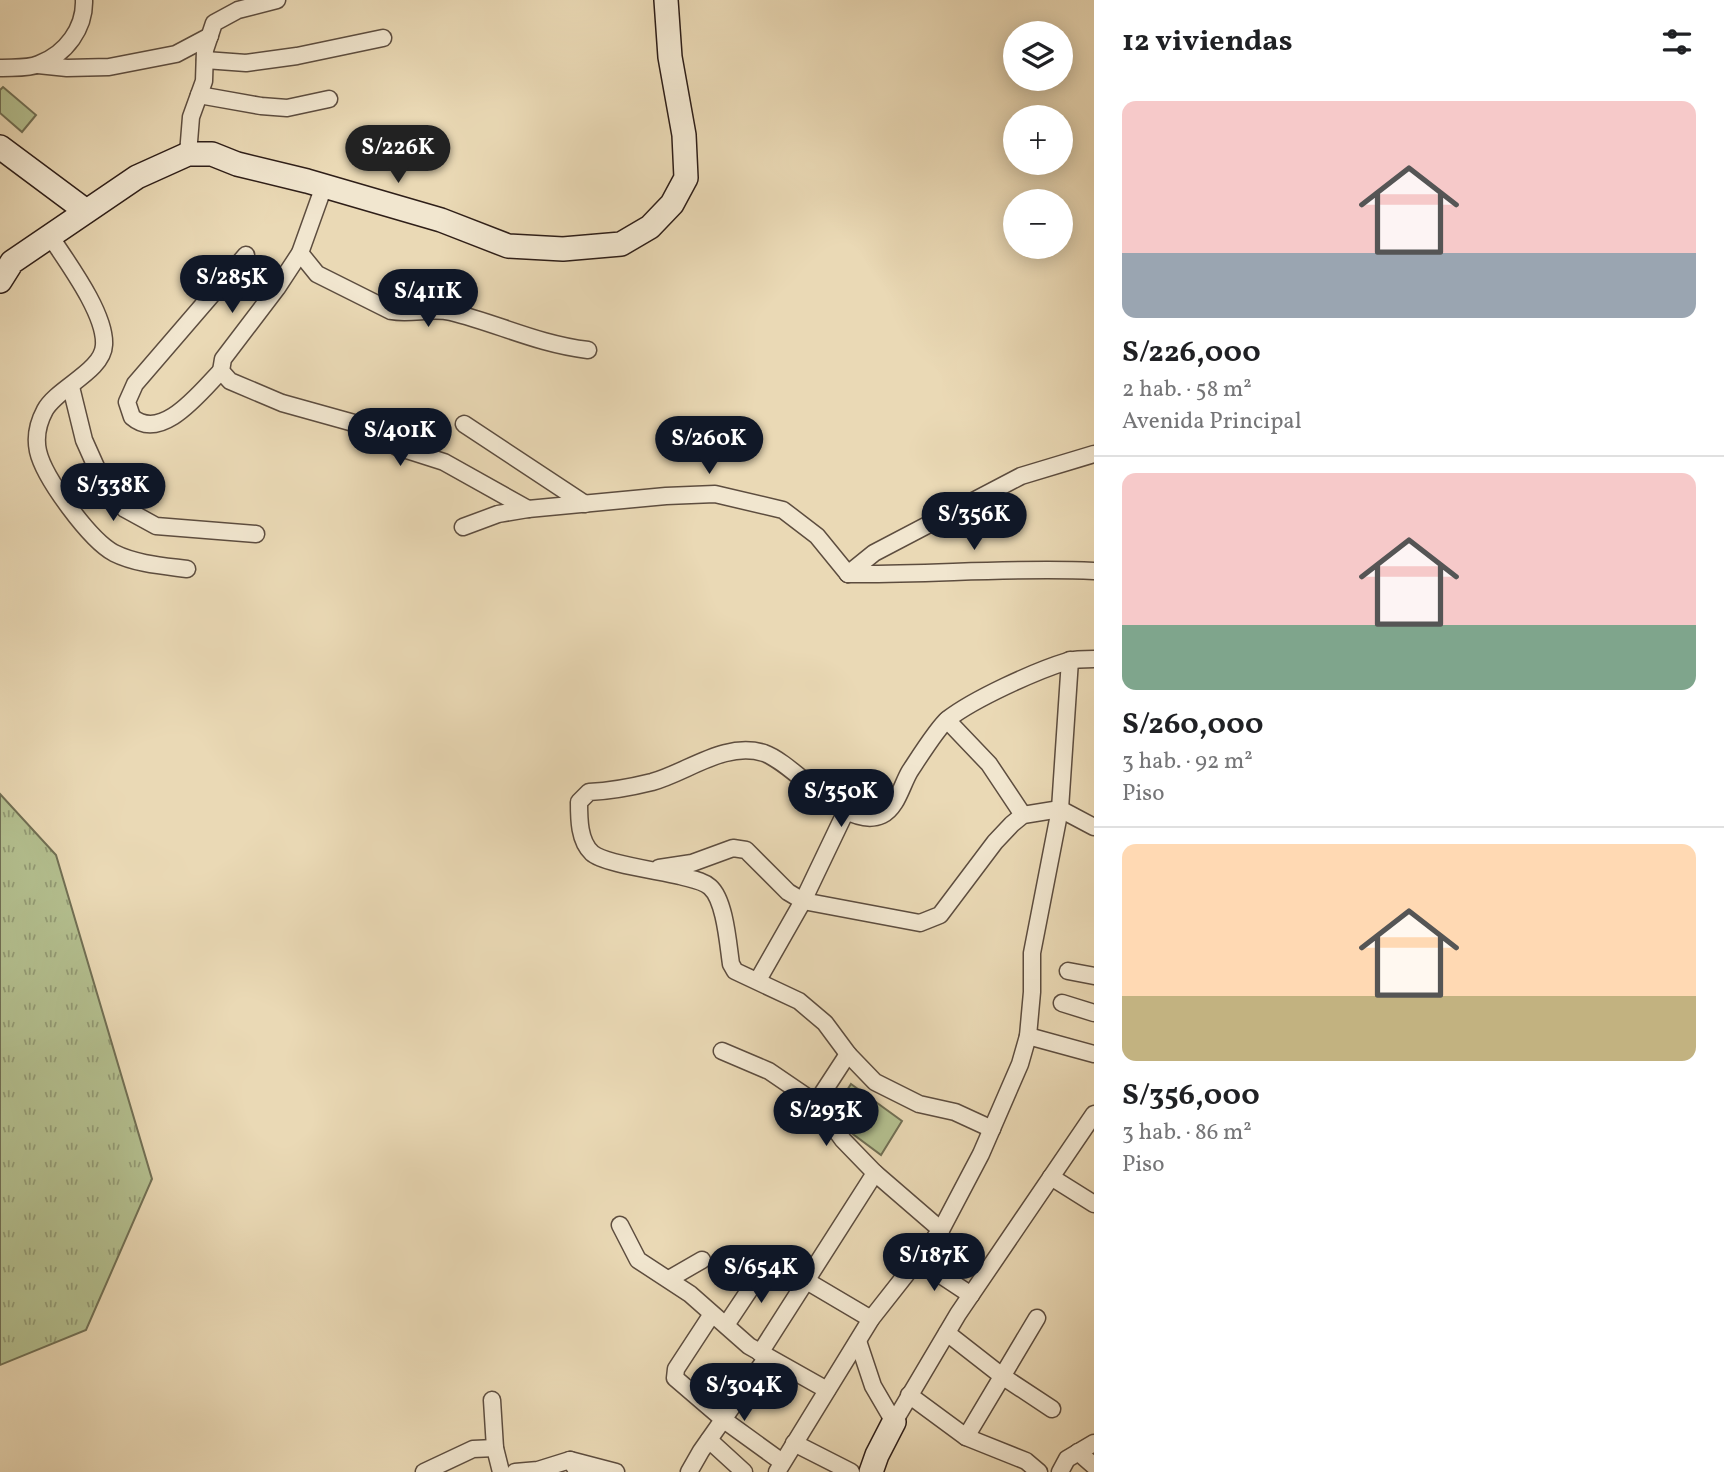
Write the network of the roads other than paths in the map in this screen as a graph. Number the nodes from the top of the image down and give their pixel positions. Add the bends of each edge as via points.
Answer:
1 (84, 0) edge
2 (277, 0) edge
3 (666, 0) edge
4 (259, 3) edge
5 (210, 36) junction
6 (383, 38) dead end
7 (205, 60) junction
8 (38, 65) junction
9 (0, 68) edge
10 (199, 95) junction
11 (329, 99) dead end
12 (0, 147) edge
13 (188, 154) junction
14 (324, 186) junction
15 (86, 211) junction
16 (50, 236) junction
17 (300, 253) junction
18 (246, 255) dead end
19 (0, 281) edge
20 (588, 350) dead end
21 (221, 371) junction
22 (71, 387) junction
23 (464, 424) dead end
24 (1094, 454) edge
25 (585, 504) junction
26 (528, 509) junction
27 (463, 527) dead end
28 (256, 534) dead end
29 (187, 569) dead end
30 (1094, 571) edge
31 (848, 574) junction
32 (1094, 659) edge
33 (1070, 660) junction
34 (947, 720) junction
35 (1060, 809) junction
36 (846, 811) junction
37 (1023, 815) junction
38 (1094, 825) edge
39 (654, 869) junction
40 (803, 901) junction
41 (1068, 971) dead end
42 (1094, 976) edge
43 (758, 980) junction
44 (1062, 1003) dead end
45 (1094, 1013) edge
46 (1028, 1035) junction
47 (722, 1051) dead end
48 (848, 1054) junction
49 (1094, 1054) edge
50 (816, 1103) junction
51 (1094, 1114) edge
52 (992, 1129) junction
53 (875, 1172) junction
54 (1051, 1177) junction
55 (1094, 1204) edge
56 (620, 1224) dead end
57 (941, 1230) junction
58 (918, 1260) junction
59 (702, 1261) dead end
60 (766, 1265) dead end
61 (669, 1279) junction
62 (805, 1280) junction
63 (971, 1296) junction
64 (712, 1314) junction
65 (1037, 1318) dead end
66 (871, 1319) junction
67 (726, 1325) junction
68 (947, 1333) junction
69 (858, 1341) junction
70 (764, 1355) junction
71 (1002, 1376) junction
72 (827, 1390) junction
73 (909, 1395) junction
74 (492, 1400) dead end
75 (1052, 1409) dead end
76 (724, 1420) junction
77 (894, 1422) junction
78 (965, 1437) junction
79 (709, 1440) junction
80 (794, 1443) junction
81 (1094, 1443) edge
82 (495, 1448) junction
83 (1078, 1452) junction
84 (574, 1466) edge
85 (1094, 1466) edge
86 (780, 1467) edge
87 (424, 1472) edge
88 (501, 1472) edge
89 (515, 1472) edge
90 (616, 1472) edge
91 (689, 1472) edge
92 (744, 1472) edge
93 (851, 1472) edge
94 (871, 1472) edge
95 (1039, 1472) edge
96 (1060, 1472) edge

1 - 8 street via 79,30 63,50
2 - 4 street
3 - 14 street via 686,178 672,204 650,227 621,244 563,249 508,246 441,220
4 - 5 street via 214,23
5 - 7 street
5 - 8 street via 176,54 109,67
6 - 7 street via 246,63
7 - 10 street
8 - 9 street
10 - 11 street via 287,108
10 - 13 street via 191,117
12 - 15 street
13 - 14 street via 212,154
13 - 15 street via 136,177
14 - 17 street
15 - 16 street
16 - 19 street via 12,262
16 - 22 street via 80,283 104,335 101,358
17 - 20 street via 317,274 391,311 450,311 552,344
17 - 21 street via 223,359
18 - 21 street via 135,383 127,402 132,417 146,425 161,424
21 - 26 street via 230,381 282,403 361,425 397,447 444,462
22 - 28 street via 84,440 105,487 125,509 156,526
22 - 29 street via 48,404 37,434 39,455 58,492 84,526 113,552
23 - 25 street
24 - 31 street via 1021,476 874,553
25 - 26 street
25 - 31 street via 715,494 783,510 817,536
26 - 27 street
30 - 31 street
32 - 33 street
33 - 34 street via 1001,689
33 - 35 street
34 - 36 street via 910,771 891,807 882,815 864,818
34 - 37 street via 989,764
35 - 37 street
35 - 38 street
35 - 46 street via 1032,953
36 - 39 street via 766,754 746,750 720,755 654,781 589,792 579,802 579,814 583,841 593,855
36 - 40 street
37 - 40 street via 995,842 940,915 920,923
39 - 40 street via 692,863 733,848 746,850
39 - 43 street via 711,888 720,901 731,964 735,971
40 - 43 street
41 - 42 street
43 - 48 street via 799,1001 825,1023
44 - 45 street
46 - 49 street
46 - 52 street
47 - 50 street via 769,1071
48 - 50 street
48 - 52 street via 875,1083
50 - 53 street via 843,1140
51 - 54 street
52 - 57 street
53 - 57 street
53 - 62 street
54 - 55 street
54 - 63 street
56 - 61 street via 638,1260
57 - 58 street
58 - 63 street
58 - 66 street
59 - 61 street
60 - 67 street
61 - 64 street
62 - 66 street
62 - 70 street
63 - 68 street
64 - 67 street
64 - 76 street via 674,1374
65 - 71 street
66 - 69 street
67 - 70 street
68 - 71 street
68 - 73 street
69 - 72 street
69 - 77 street via 873,1386
70 - 72 street
70 - 76 street
71 - 75 street
71 - 78 street
72 - 80 street
73 - 77 street
73 - 78 street
74 - 82 street
76 - 79 street
76 - 86 street
77 - 94 street
78 - 95 street via 1027,1461
79 - 91 street
79 - 92 street
80 - 86 street
80 - 93 street
81 - 83 street
82 - 87 street via 473,1449
82 - 88 street
83 - 85 street
83 - 96 street
84 - 89 street
84 - 90 street

